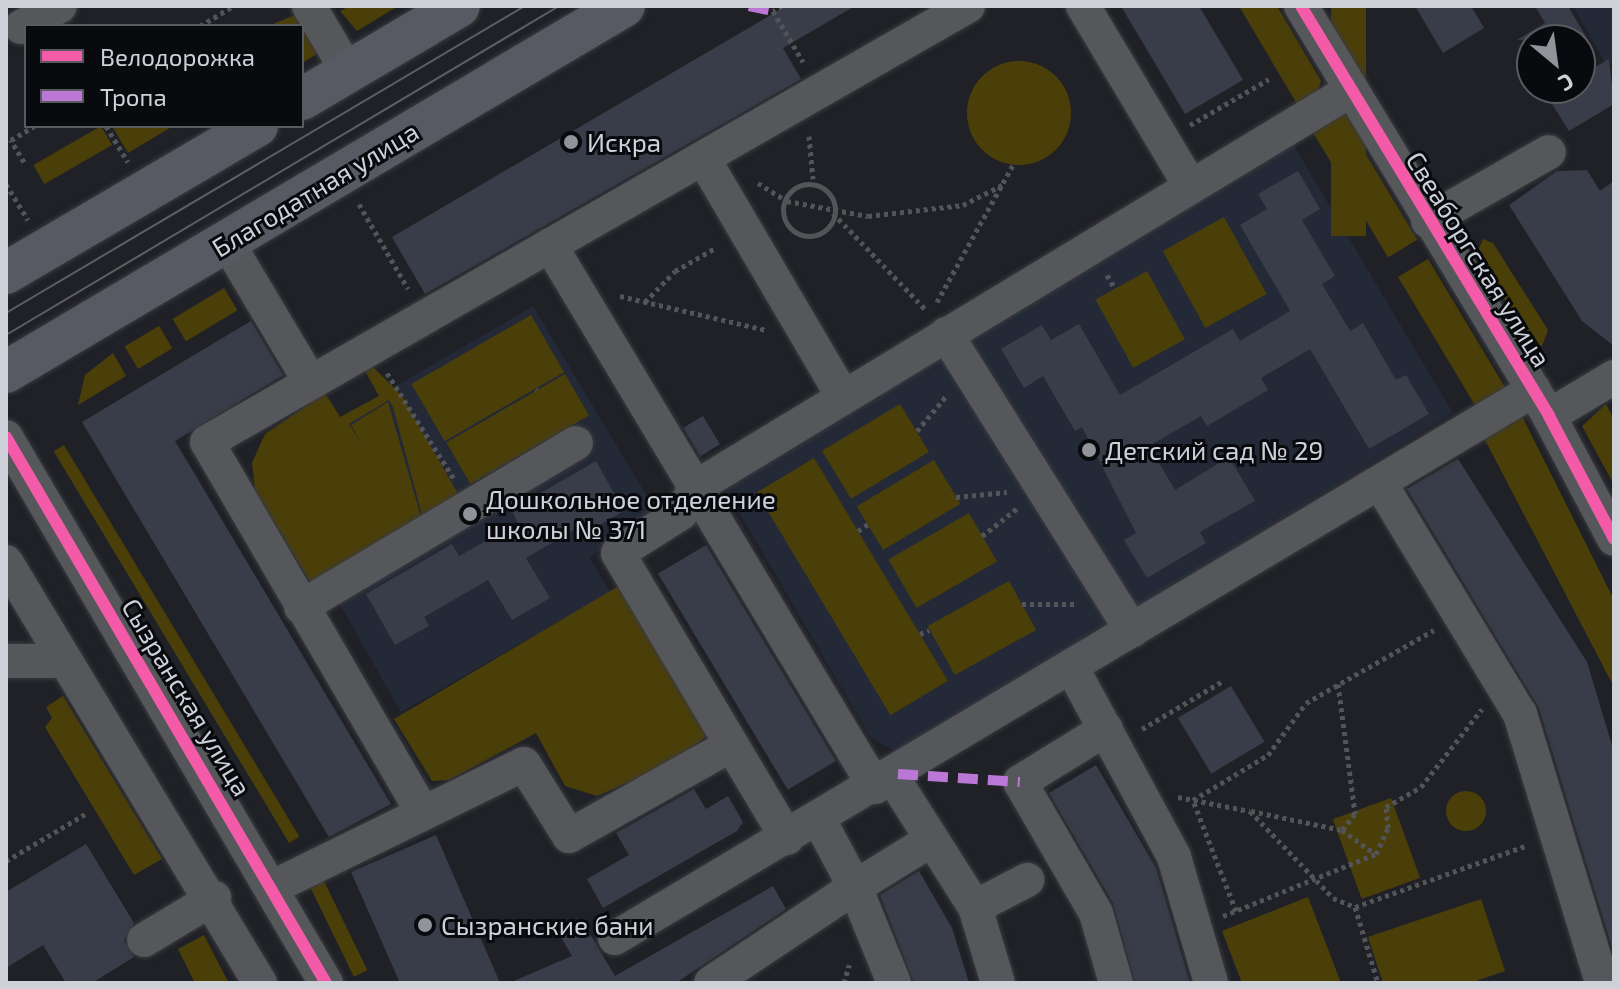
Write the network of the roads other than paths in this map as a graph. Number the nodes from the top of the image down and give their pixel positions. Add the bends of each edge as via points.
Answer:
1 (60, 6) edge
2 (309, 6) edge
3 (459, 6) edge
4 (624, 6) edge
5 (1083, 6) edge
6 (1301, 6) edge
7 (947, 11) edge
8 (27, 24) edge
9 (24, 25) edge
10 (21, 27) dead end
11 (348, 72) junction
12 (1351, 90) junction
13 (304, 98) edge
14 (254, 128) edge
15 (1549, 152) dead end
16 (706, 156) junction
17 (1189, 184) junction
18 (1428, 221) junction
19 (227, 242) junction
20 (550, 245) junction
21 (6, 273) edge
22 (946, 334) junction
23 (6, 372) edge
24 (1614, 377) edge
25 (310, 381) junction
26 (843, 397) junction
27 (1542, 403) junction
28 (6, 437) edge
29 (576, 443) dead end
30 (1380, 483) junction
31 (696, 487) junction
32 (1614, 539) edge
33 (6, 562) edge
34 (301, 607) junction
35 (1123, 617) junction
36 (6, 661) edge
37 (65, 661) junction
38 (1072, 668) junction
39 (1110, 737) junction
40 (731, 745) junction
41 (884, 782) junction
42 (423, 813) junction
43 (819, 820) junction
44 (787, 838) junction
45 (931, 840) junction
46 (1027, 880) dead end
47 (275, 886) junction
48 (855, 887) junction
49 (210, 892) junction
50 (975, 907) junction
51 (141, 934) dead end
52 (615, 938) dead end
53 (260, 983) edge
54 (326, 983) edge
55 (711, 983) edge
56 (894, 983) edge
57 (998, 983) edge
58 (1116, 983) edge
59 (1211, 983) edge
60 (1602, 983) edge

1 - 8 street
2 - 11 street
3 - 11 main road
4 - 19 main road, Благодатная улица
5 - 17 street
6 - 12 street, Свеаборгская улица
7 - 16 street
9 - 10 street
11 - 13 main road
12 - 17 street
12 - 18 street, Свеаборгская улица
14 - 21 main road
15 - 18 street
16 - 20 street
16 - 26 street
17 - 22 street
18 - 27 street, Свеаборгская улица
19 - 23 main road, Благодатная улица
19 - 25 street
20 - 25 street
20 - 31 street
22 - 26 street
22 - 35 street
24 - 27 street
25 - 34 street via 207,442
26 - 31 street
27 - 30 street
27 - 32 street, Свеаборгская улица
28 - 47 street, Сызранская улица
29 - 34 street
30 - 35 street
30 - 60 street via 1508,690
31 - 40 street via 681,513 618,553
31 - 41 street
33 - 37 street
34 - 42 street
35 - 38 street
36 - 37 street
37 - 49 street
38 - 39 street
38 - 41 street
39 - 58 street via 1020,782 1096,913
39 - 59 street via 1174,857
40 - 42 street via 569,836 524,764
40 - 44 street
41 - 43 street
41 - 45 street
42 - 47 street
43 - 44 street
43 - 48 street
44 - 52 street
45 - 48 street
45 - 50 street
46 - 50 street
47 - 54 street, Сызранская улица
48 - 55 street
48 - 56 street
49 - 51 street
49 - 53 street
50 - 57 street

